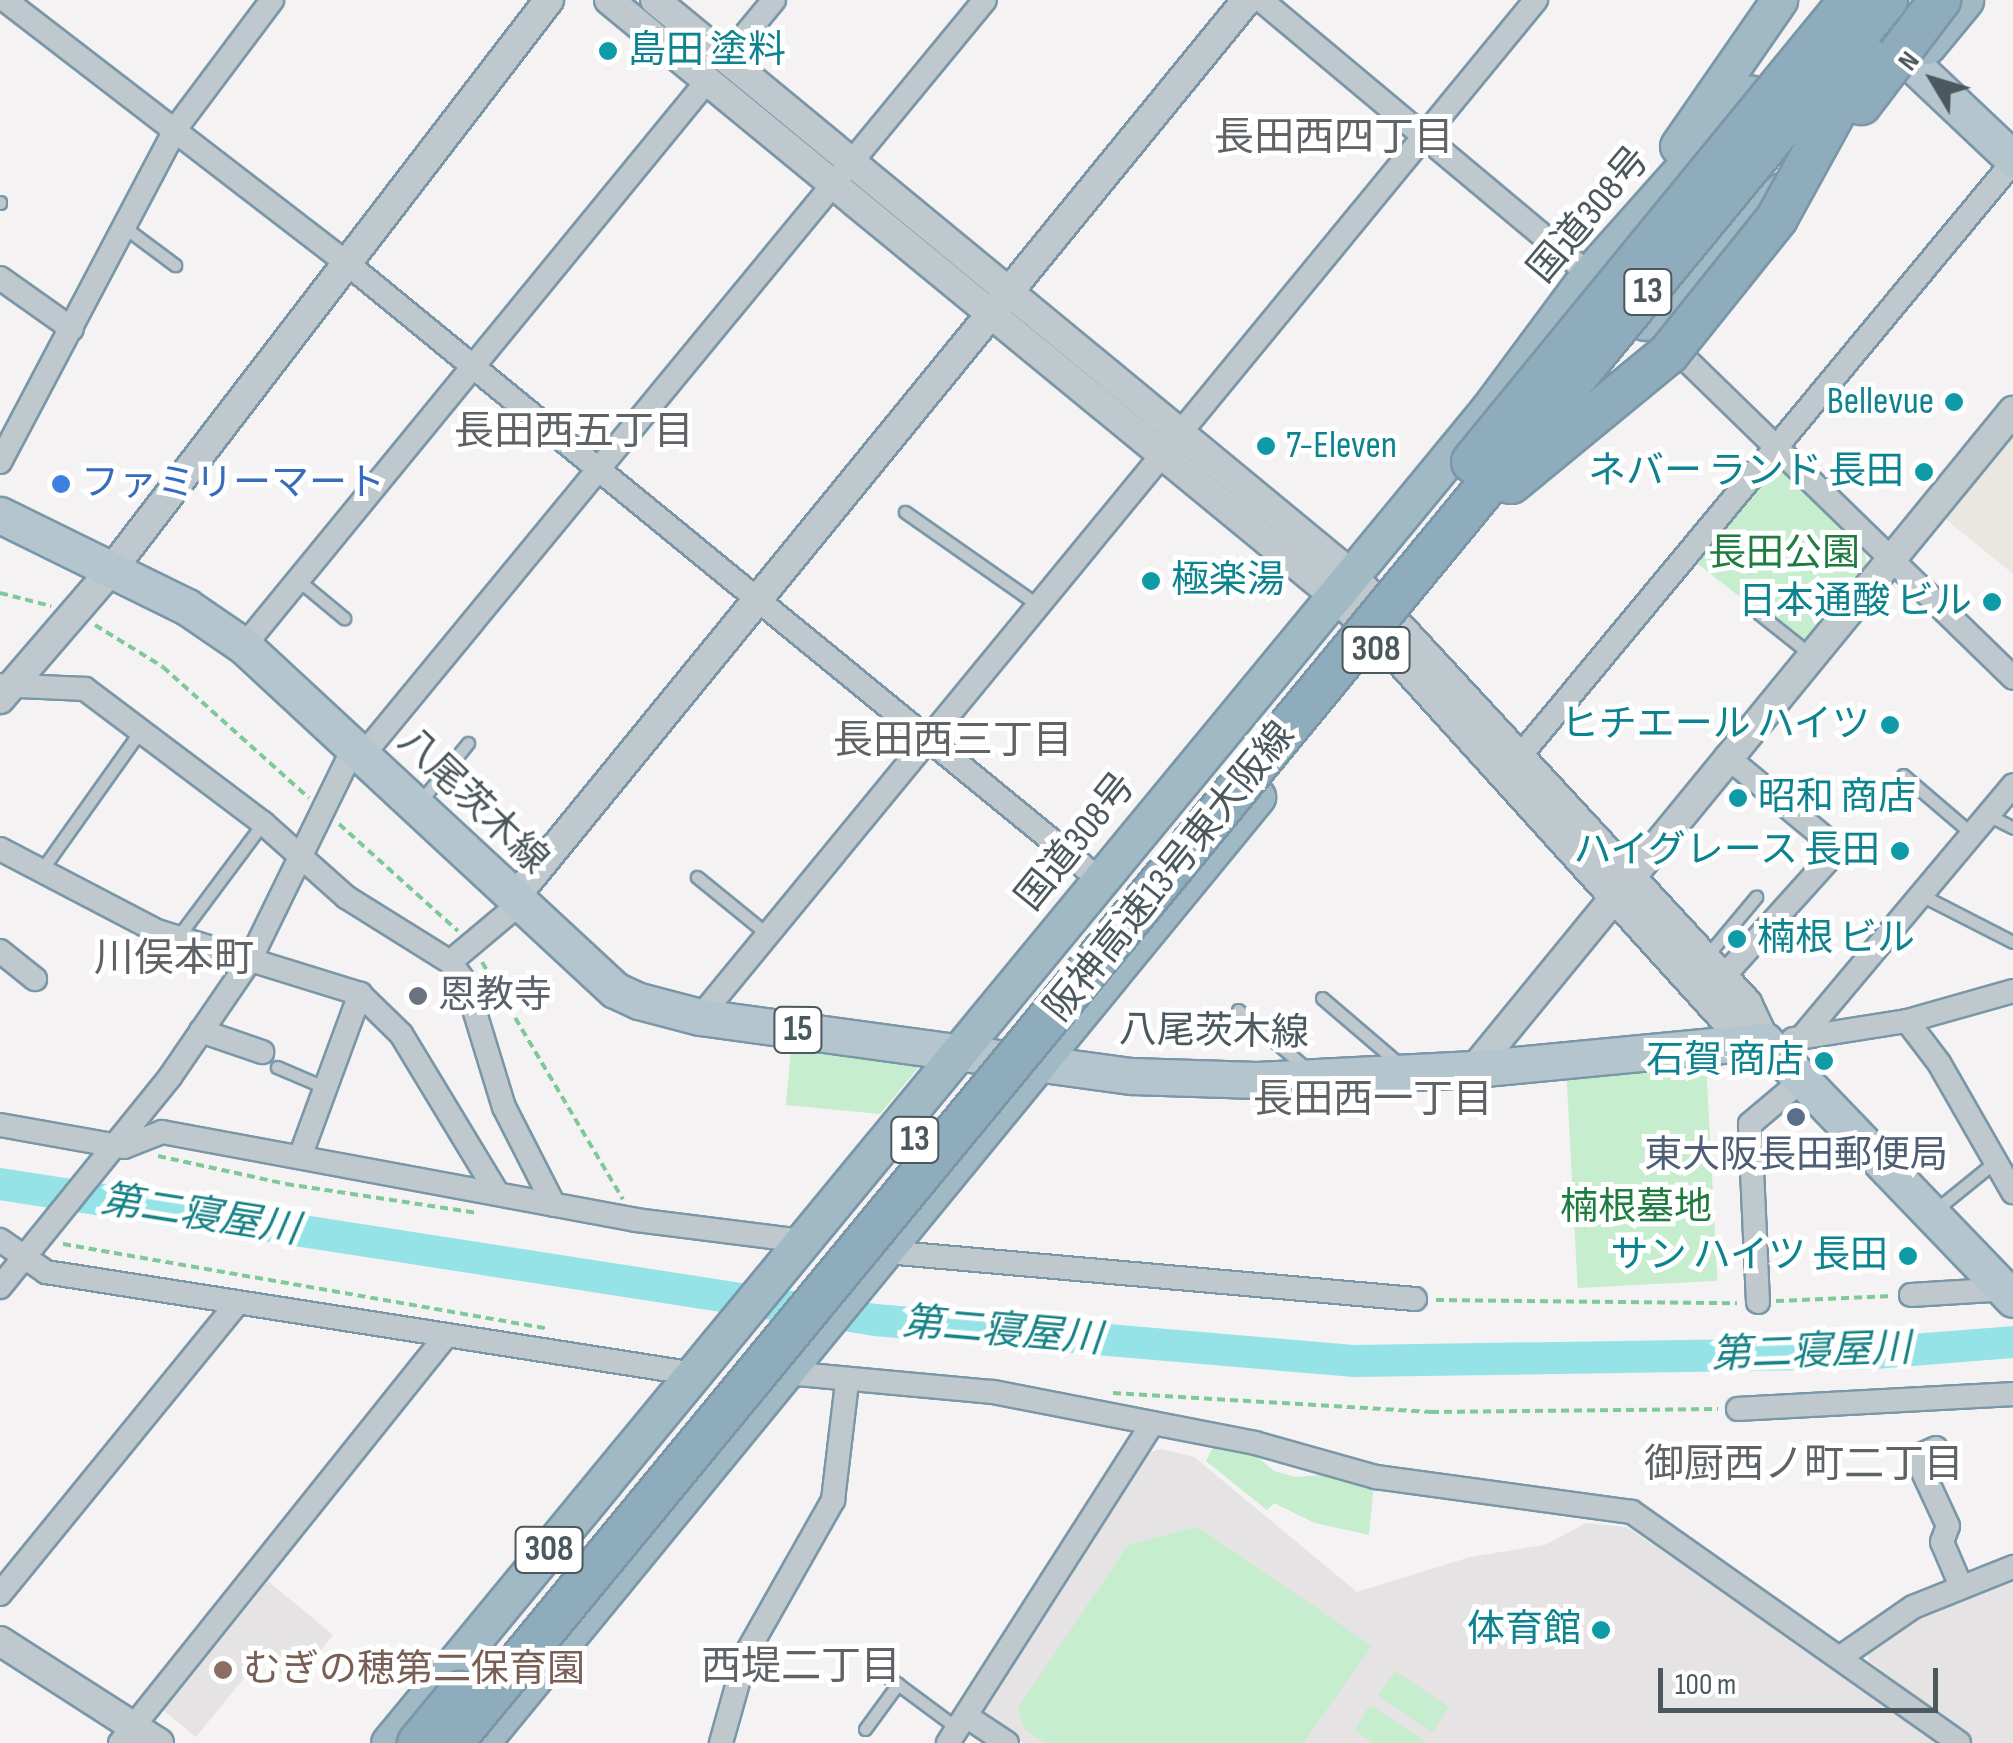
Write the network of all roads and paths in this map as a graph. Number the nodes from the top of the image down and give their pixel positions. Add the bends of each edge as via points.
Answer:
1 (6, 0) edge
2 (549, 0) edge
3 (609, 0) edge
4 (656, 0) edge
5 (774, 0) edge
6 (984, 0) edge
7 (1247, 0) edge
8 (1261, 0) edge
9 (1536, 0) edge
10 (1779, 0) edge
11 (1817, 0) edge
12 (1834, 0) edge
13 (1848, 0) edge
14 (1940, 0) edge
15 (1964, 0) edge
16 (264, 3) edge
17 (1891, 8) edge
18 (1912, 64) junction
19 (717, 69) junction
20 (176, 128) junction
21 (1425, 134) junction
22 (2013, 160) edge
23 (842, 172) junction
24 (1777, 218) junction
25 (124, 227) junction
26 (349, 265) junction
27 (175, 266) dead end
28 (1589, 274) junction
29 (0, 278) edge
30 (999, 302) junction
31 (1645, 322) junction
32 (72, 329) junction
33 (1566, 346) junction
34 (474, 367) junction
35 (2013, 411) edge
36 (9, 420) edge
37 (1169, 442) junction
38 (1778, 448) junction
39 (0, 462) edge
40 (599, 469) junction
41 (905, 512) dead end
42 (0, 515) edge
43 (1892, 558) junction
44 (113, 568) junction
45 (298, 580) junction
46 (1342, 585) junction
47 (0, 593) edge
48 (760, 600) junction
49 (1035, 603) junction
50 (76, 612) junction
51 (1757, 612) dead end
52 (1397, 615) junction
53 (344, 618) dead end
54 (244, 646) junction
55 (1810, 654) junction
56 (2013, 678) edge
57 (4, 690) edge
58 (141, 730) junction
59 (925, 736) junction
60 (468, 744) dead end
61 (358, 751) junction
62 (1726, 756) junction
63 (1513, 764) junction
64 (1903, 776) dead end
65 (2013, 785) edge
66 (418, 804) junction
67 (324, 811) junction
68 (1988, 815) junction
69 (263, 823) junction
70 (2013, 828) edge
71 (1972, 834) junction
72 (0, 849) edge
73 (300, 858) junction
74 (44, 868) junction
75 (697, 877) dead end
76 (1100, 880) junction
77 (1622, 885) junction
78 (1920, 895) junction
79 (1756, 897) dead end
80 (517, 901) junction
81 (767, 934) junction
82 (178, 938) junction
83 (2013, 942) edge
84 (472, 944) junction
85 (0, 951) edge
86 (250, 960) junction
87 (450, 962) junction
88 (1714, 968) junction
89 (35, 979) dead end
90 (2013, 992) edge
91 (360, 994) junction
92 (1322, 998) dead end
93 (1238, 1010) dead end
94 (700, 1018) junction
95 (1907, 1022) junction
96 (201, 1032) junction
97 (1801, 1038) junction
98 (1765, 1041) junction
99 (960, 1051) junction
100 (270, 1060) joint
101 (1040, 1063) junction
102 (1474, 1069) junction
103 (1409, 1072) junction
104 (1317, 1077) junction
105 (1802, 1080) junction
106 (326, 1088) junction
107 (0, 1125) edge
108 (114, 1145) junction
109 (300, 1157) junction
110 (1996, 1161) junction
111 (2013, 1192) edge
112 (498, 1194) junction
113 (554, 1205) junction
114 (1931, 1213) junction
115 (636, 1220) junction
116 (0, 1240) edge
117 (797, 1249) junction
118 (24, 1255) junction
119 (880, 1260) junction
120 (0, 1287) edge
121 (2011, 1294) edge
122 (1911, 1295) joint
123 (1415, 1299) joint
124 (1758, 1302) junction
125 (236, 1305) junction
126 (554, 1329) dead end
127 (445, 1337) junction
128 (702, 1365) junction
129 (793, 1366) junction
130 (846, 1382) junction
131 (1106, 1392) dead end
132 (2013, 1394) edge
133 (1738, 1409) joint
134 (1151, 1425) junction
135 (1936, 1448) dead end
136 (2013, 1567) edge
137 (1960, 1584) junction
138 (0, 1594) edge
139 (0, 1640) edge
140 (1842, 1656) junction
141 (880, 1670) dead end
142 (898, 1684) junction
143 (957, 1729) edge
144 (865, 1730) dead end
145 (127, 1735) edge
146 (158, 1743) edge
147 (390, 1743) edge
148 (418, 1743) edge
149 (452, 1743) edge
150 (481, 1743) edge
151 (721, 1743) edge
152 (1008, 1743) edge
153 (1959, 1743) edge

1 - 20 street
2 - 26 street
3 - 19 street
4 - 19 street
5 - 19 street
6 - 23 street
7 - 30 street
8 - 21 street
9 - 21 street
10 - 28 highway, 308
11 - 33 highway, bridge
12 - 28 highway, 国道308号 / 308
13 - 17 main road
13 - 33 highway, 阪神高速13号東大阪線 / 13, bridge
14 - 24 highway, bridge
15 - 18 highway, 308
16 - 20 street
17 - 18 main road
17 - 24 highway, bridge
17 - 31 highway, 308
17 - 52 highway, 阪神高速13号東大阪線 / 13, bridge
18 - 22 main road
18 - 31 highway, 308
19 - 23 street
19 - 34 street
20 - 25 street
20 - 26 street
21 - 28 street
21 - 37 street
22 - 38 street
23 - 30 street
23 - 40 street
24 - 52 highway, bridge via 1670,353 1468,519
25 - 27 lane
25 - 32 street
26 - 34 street
26 - 44 street
28 - 46 highway, 国道308号 / 308 via 1488,410
29 - 32 street
30 - 37 street
30 - 48 street
31 - 38 street
31 - 52 highway, 308
32 - 36 street
33 - 148 highway, 阪神高速13号東大阪線 / 13, bridge
34 - 40 street
34 - 45 street
35 - 43 street
36 - 39 street
37 - 46 street
37 - 49 street
38 - 43 street
38 - 63 street
40 - 48 street
40 - 61 street
41 - 49 lane
42 - 44 main road, 八尾茨木線 / 15
43 - 55 street
43 - 56 street
44 - 50 street
44 - 54 main road, 八尾茨木線 / 15
45 - 53 lane
45 - 54 street
46 - 52 street
46 - 76 highway, 国道308号 / 308
47 - 50 path
48 - 59 street
48 - 80 street
49 - 59 street
50 - 57 street
50 - 67 path via 163,668
51 - 55 lane
52 - 63 street
52 - 101 highway, 308
52 - 149 highway, 阪神高速13号東大阪線 / 13, bridge
54 - 61 main road, 八尾茨木線 / 15
55 - 62 street
57 - 58 street via 85,690
58 - 69 street
58 - 74 lane
59 - 76 street
59 - 81 street
60 - 66 lane
61 - 66 main road, 八尾茨木線 / 15
61 - 67 street
62 - 77 street
62 - 88 street via 1832,842 1834,855
63 - 77 street
64 - 71 lane
65 - 68 street
66 - 80 main road, 八尾茨木線 / 15
67 - 73 street
67 - 84 path
68 - 70 lane
68 - 71 street
69 - 73 street
69 - 82 lane
71 - 78 street
72 - 74 street
73 - 86 street
73 - 87 street via 379,920
74 - 82 street
75 - 81 lane
76 - 99 highway, 国道308号 / 308
77 - 88 street
77 - 98 street via 1726,1021
77 - 102 street
78 - 83 lane
78 - 97 street
79 - 88 lane
80 - 84 street
80 - 94 main road, 八尾茨木線 / 15 via 615,990
81 - 94 street
82 - 86 street
84 - 87 street
84 - 115 path
85 - 89 street
86 - 91 street
86 - 96 street
87 - 113 street via 466,983 504,1107
88 - 98 street via 1747,1003
90 - 95 street
91 - 106 street
91 - 112 street via 402,1034
92 - 103 lane
93 - 104 lane
94 - 99 main road, 八尾茨木線 / 15
95 - 97 street
95 - 110 street
96 - 100 street
96 - 108 street
97 - 98 street
98 - 102 main road, 八尾茨木線 / 15
98 - 105 main road
99 - 101 main road, 八尾茨木線 / 15
99 - 117 highway, 国道308号 / 308
100 - 106 lane
101 - 104 main road, 八尾茨木線 / 15 via 1132,1076
101 - 119 highway, 308
102 - 103 main road, 八尾茨木線 / 15
103 - 104 main road, 八尾茨木線 / 15
105 - 114 main road
105 - 124 street via 1750,1124
106 - 109 street
107 - 108 street
108 - 109 street via 162,1132
108 - 118 street
109 - 112 street
110 - 111 street
110 - 114 lane
112 - 113 street
113 - 115 street
114 - 121 main road
115 - 117 street
116 - 118 street
117 - 128 highway, 国道308号 / 308
118 - 120 street
118 - 125 street via 46,1272
118 - 126 path via 66,1243
119 - 123 street
119 - 129 highway, 308
121 - 122 street
122 - 124 path
123 - 124 path via 1556,1306
125 - 127 street
125 - 138 street
127 - 128 street
127 - 145 street
128 - 147 highway, 国道308号 / 308
129 - 130 street
129 - 150 highway, 308
130 - 134 street via 993,1392
130 - 151 street via 834,1500 746,1654
131 - 133 path via 1431,1412
132 - 133 street
134 - 140 street via 1254,1443 1376,1477 1632,1512
134 - 143 street
135 - 137 street via 1916,1457 1948,1526 1942,1542
136 - 137 street
137 - 140 street
139 - 145 street
140 - 153 street
141 - 142 lane
142 - 143 lane
142 - 144 lane
143 - 152 street
145 - 146 street

